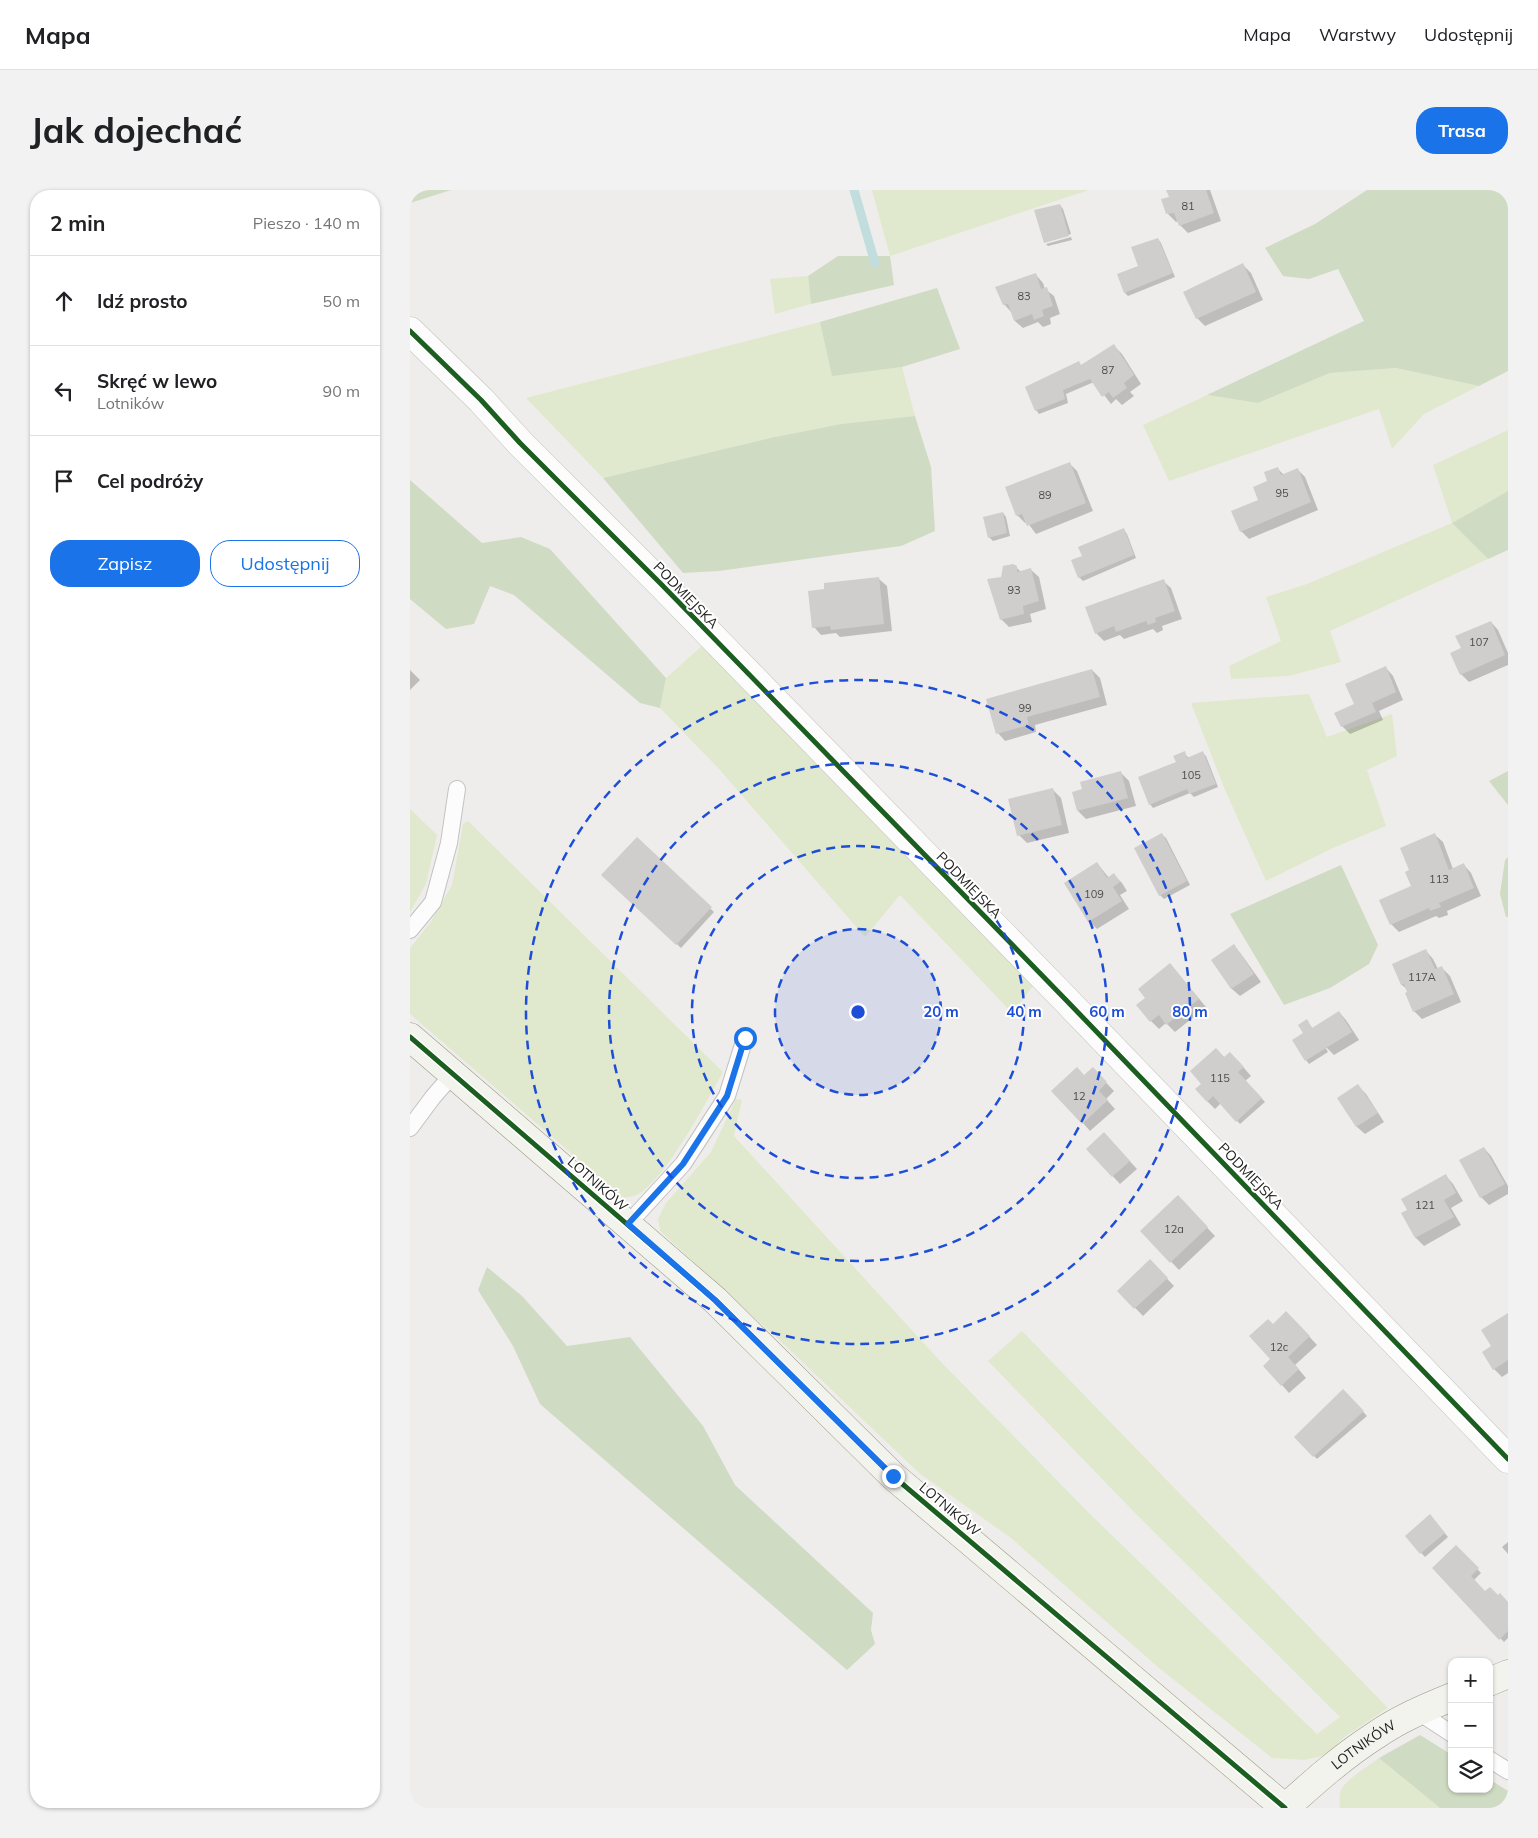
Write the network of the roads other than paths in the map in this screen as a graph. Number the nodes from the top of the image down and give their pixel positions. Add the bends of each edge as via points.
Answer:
1 (410, 331) edge
2 (456, 789) dead end
3 (410, 930) edge
4 (410, 1036) edge
5 (745, 1038) dead end
6 (453, 1074) junction
7 (410, 1128) edge
8 (628, 1224) junction
9 (1508, 1459) edge
10 (1508, 1674) edge
11 (1493, 1680) edge
12 (1448, 1699) edge
13 (1417, 1711) junction
14 (1448, 1731) edge
15 (1493, 1762) edge
16 (1508, 1771) edge
17 (1285, 1808) edge

1 - 9 street, PODMIEJSKA via 1066,1000
2 - 3 lane via 449,843 433,902
4 - 6 street, LOTNIKÓW
5 - 8 lane via 727,1096 683,1164
6 - 7 lane
6 - 8 street, LOTNIKÓW
8 - 17 street, LOTNIKÓW via 715,1300 893,1476
10 - 11 street
12 - 13 street, LOTNIKÓW
13 - 14 lane
13 - 17 street, LOTNIKÓW via 1376,1735 1318,1778
15 - 16 lane

